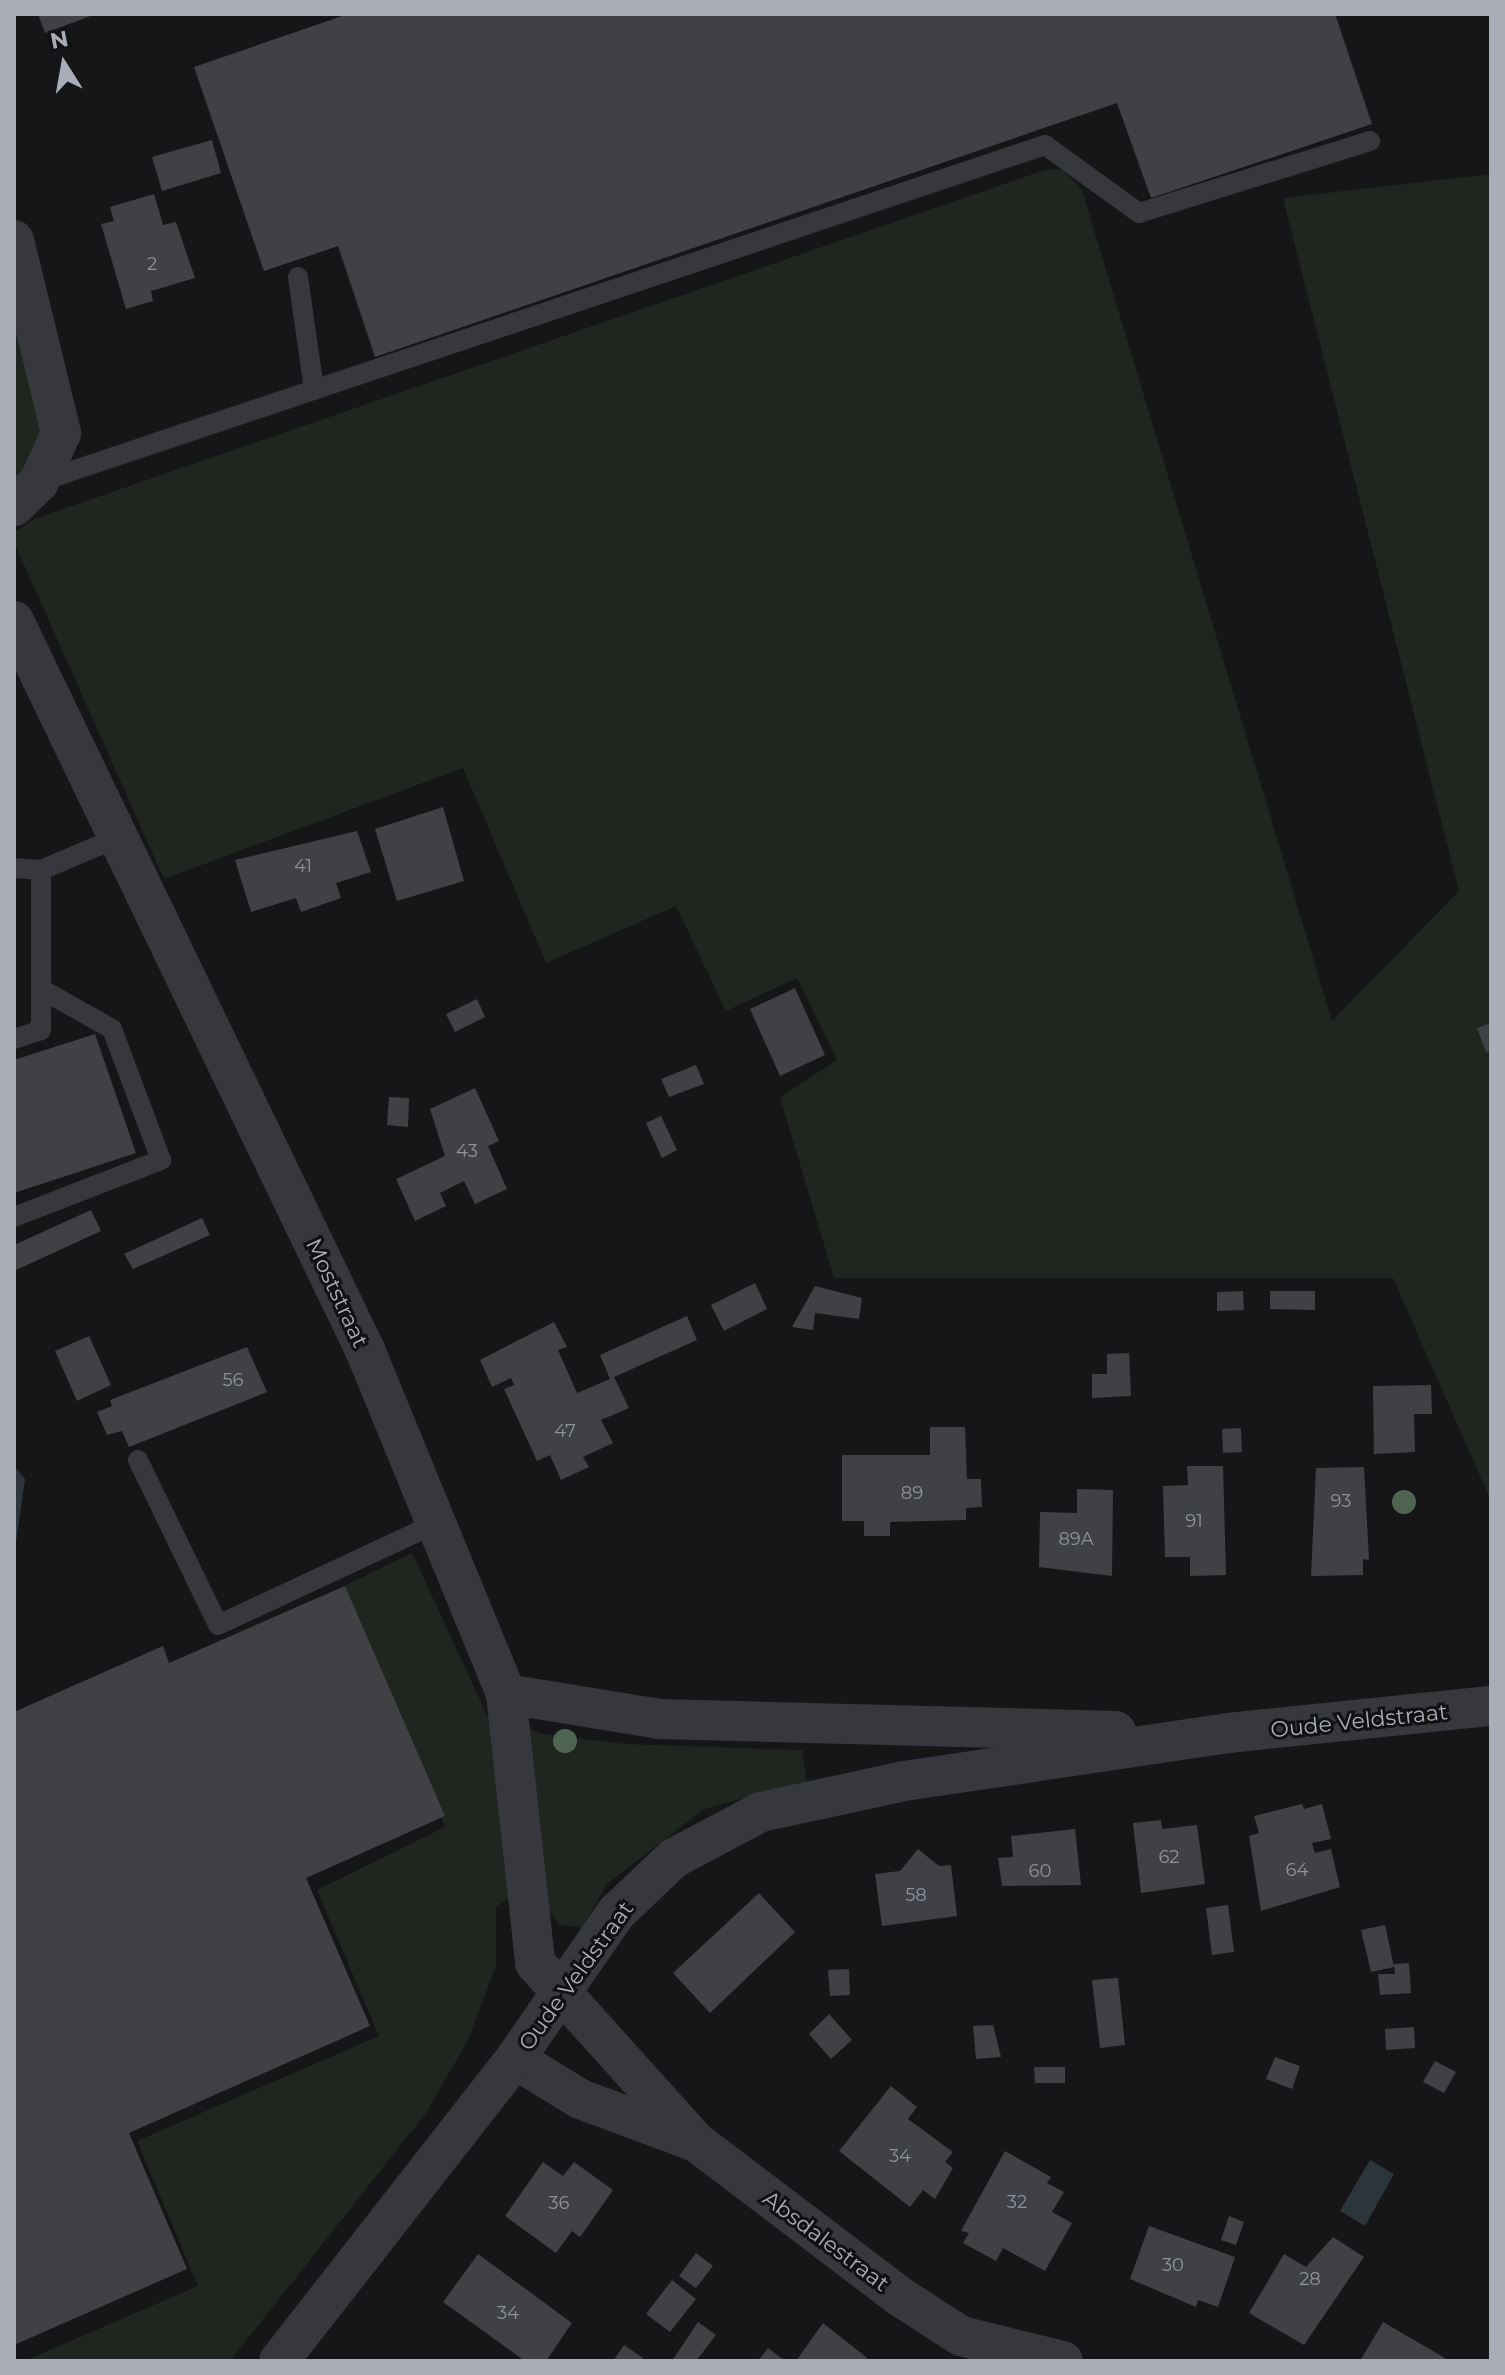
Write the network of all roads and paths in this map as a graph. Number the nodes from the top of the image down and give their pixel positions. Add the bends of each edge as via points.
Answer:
1 (1370, 141) dead end
2 (14, 240) edge
3 (298, 277) dead end
4 (314, 390) junction
5 (26, 494) edge
6 (14, 621) edge
7 (119, 837) junction
8 (14, 868) edge
9 (41, 870) junction
10 (41, 989) junction
11 (14, 1039) edge
12 (14, 1217) edge
13 (138, 1460) dead end
14 (437, 1523) junction
15 (506, 1694) junction
16 (1491, 1706) edge
17 (1228, 1733) junction
18 (562, 1992) junction
19 (515, 2059) junction
20 (695, 2141) junction
21 (954, 2349) edge
22 (279, 2361) edge
23 (1063, 2361) edge

1 - 4 lane via 1139,213 1045,145
2 - 5 street via 61,433
3 - 4 lane
4 - 5 lane
6 - 7 street, Moststraat
7 - 9 lane
7 - 14 street, Moststraat via 365,1350
8 - 9 lane
9 - 10 lane
10 - 11 lane via 41,1030
10 - 12 lane via 112,1029 161,1160
13 - 14 lane via 218,1625
14 - 15 street, Moststraat
15 - 17 street, Oude Veldstraat via 660,1719
15 - 18 street, Moststraat via 535,1963
16 - 17 street, Oude Veldstraat
17 - 18 street, Oude Veldstraat via 904,1781 761,1812 674,1858 616,1913
18 - 19 street, Oude Veldstraat
18 - 20 street, Absdalestraat
19 - 20 street, Absdalestraat via 580,2099
19 - 22 street, Oude Veldstraat
20 - 21 street, Absdalestraat
21 - 23 street, Absdalestraat

